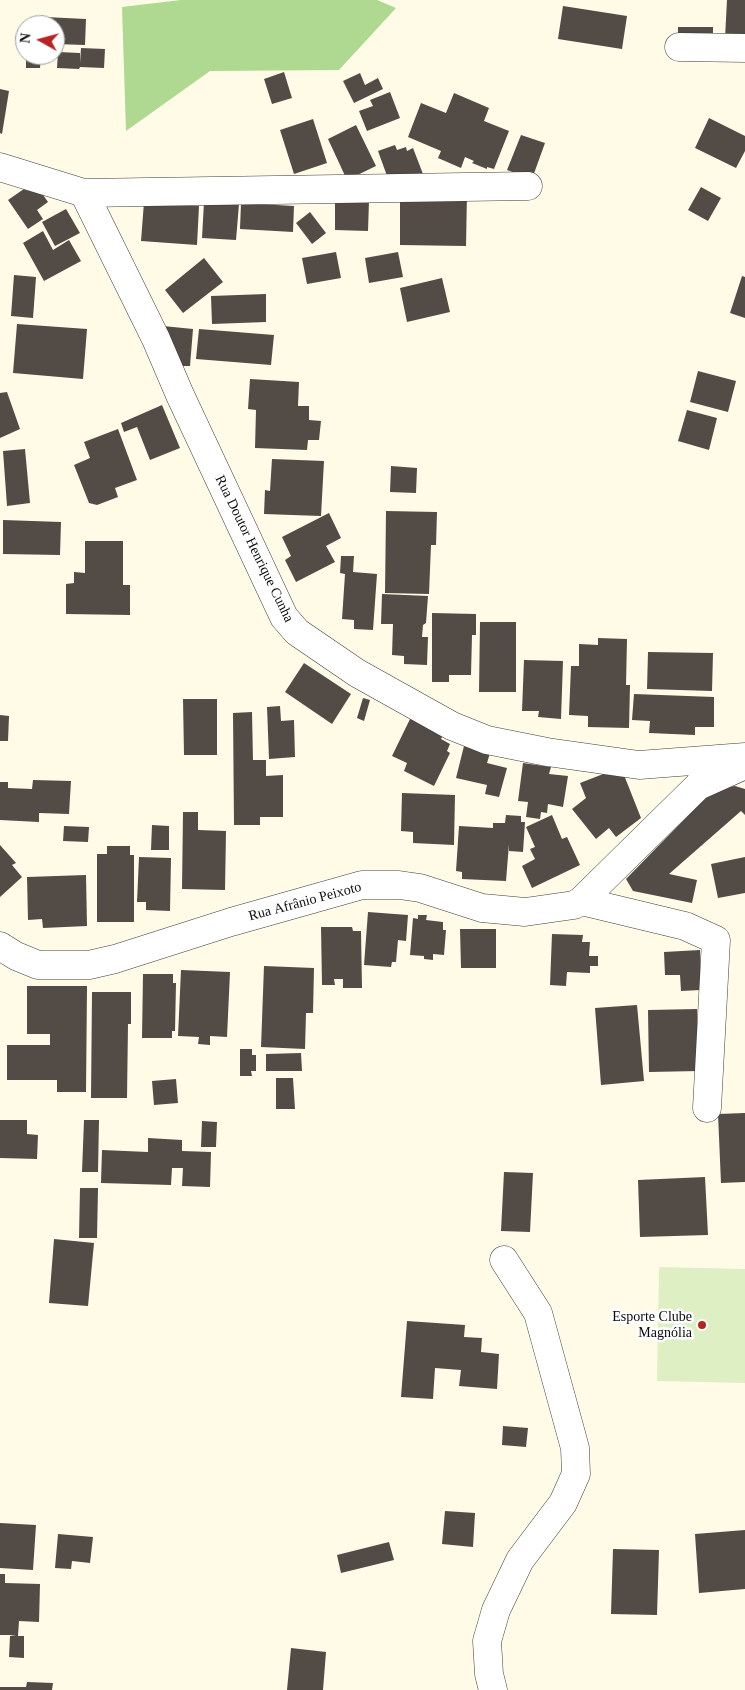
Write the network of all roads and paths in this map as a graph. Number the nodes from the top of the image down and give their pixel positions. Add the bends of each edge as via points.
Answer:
1 (678, 47) dead end
2 (745, 48) edge
3 (0, 167) edge
4 (528, 186) dead end
5 (84, 194) junction
6 (745, 757) edge
7 (745, 765) edge
8 (581, 901) junction
9 (0, 946) edge
10 (707, 1108) dead end
11 (504, 1260) dead end
12 (493, 1690) edge

1 - 2 street
3 - 5 street
4 - 5 street
5 - 6 street, Rua Doutor Henrique Cunha via 156,339 284,617 297,632 357,673 452,726 487,740 639,765
7 - 8 street, Rua Afrânio Peixoto via 698,786
8 - 9 street, Rua Afrânio Peixoto via 574,905 525,912 482,908 420,888 362,885 89,965 38,964
8 - 10 street via 685,926 716,940
11 - 12 street via 538,1313 575,1448 576,1474 563,1503 520,1560 496,1610 488,1641

